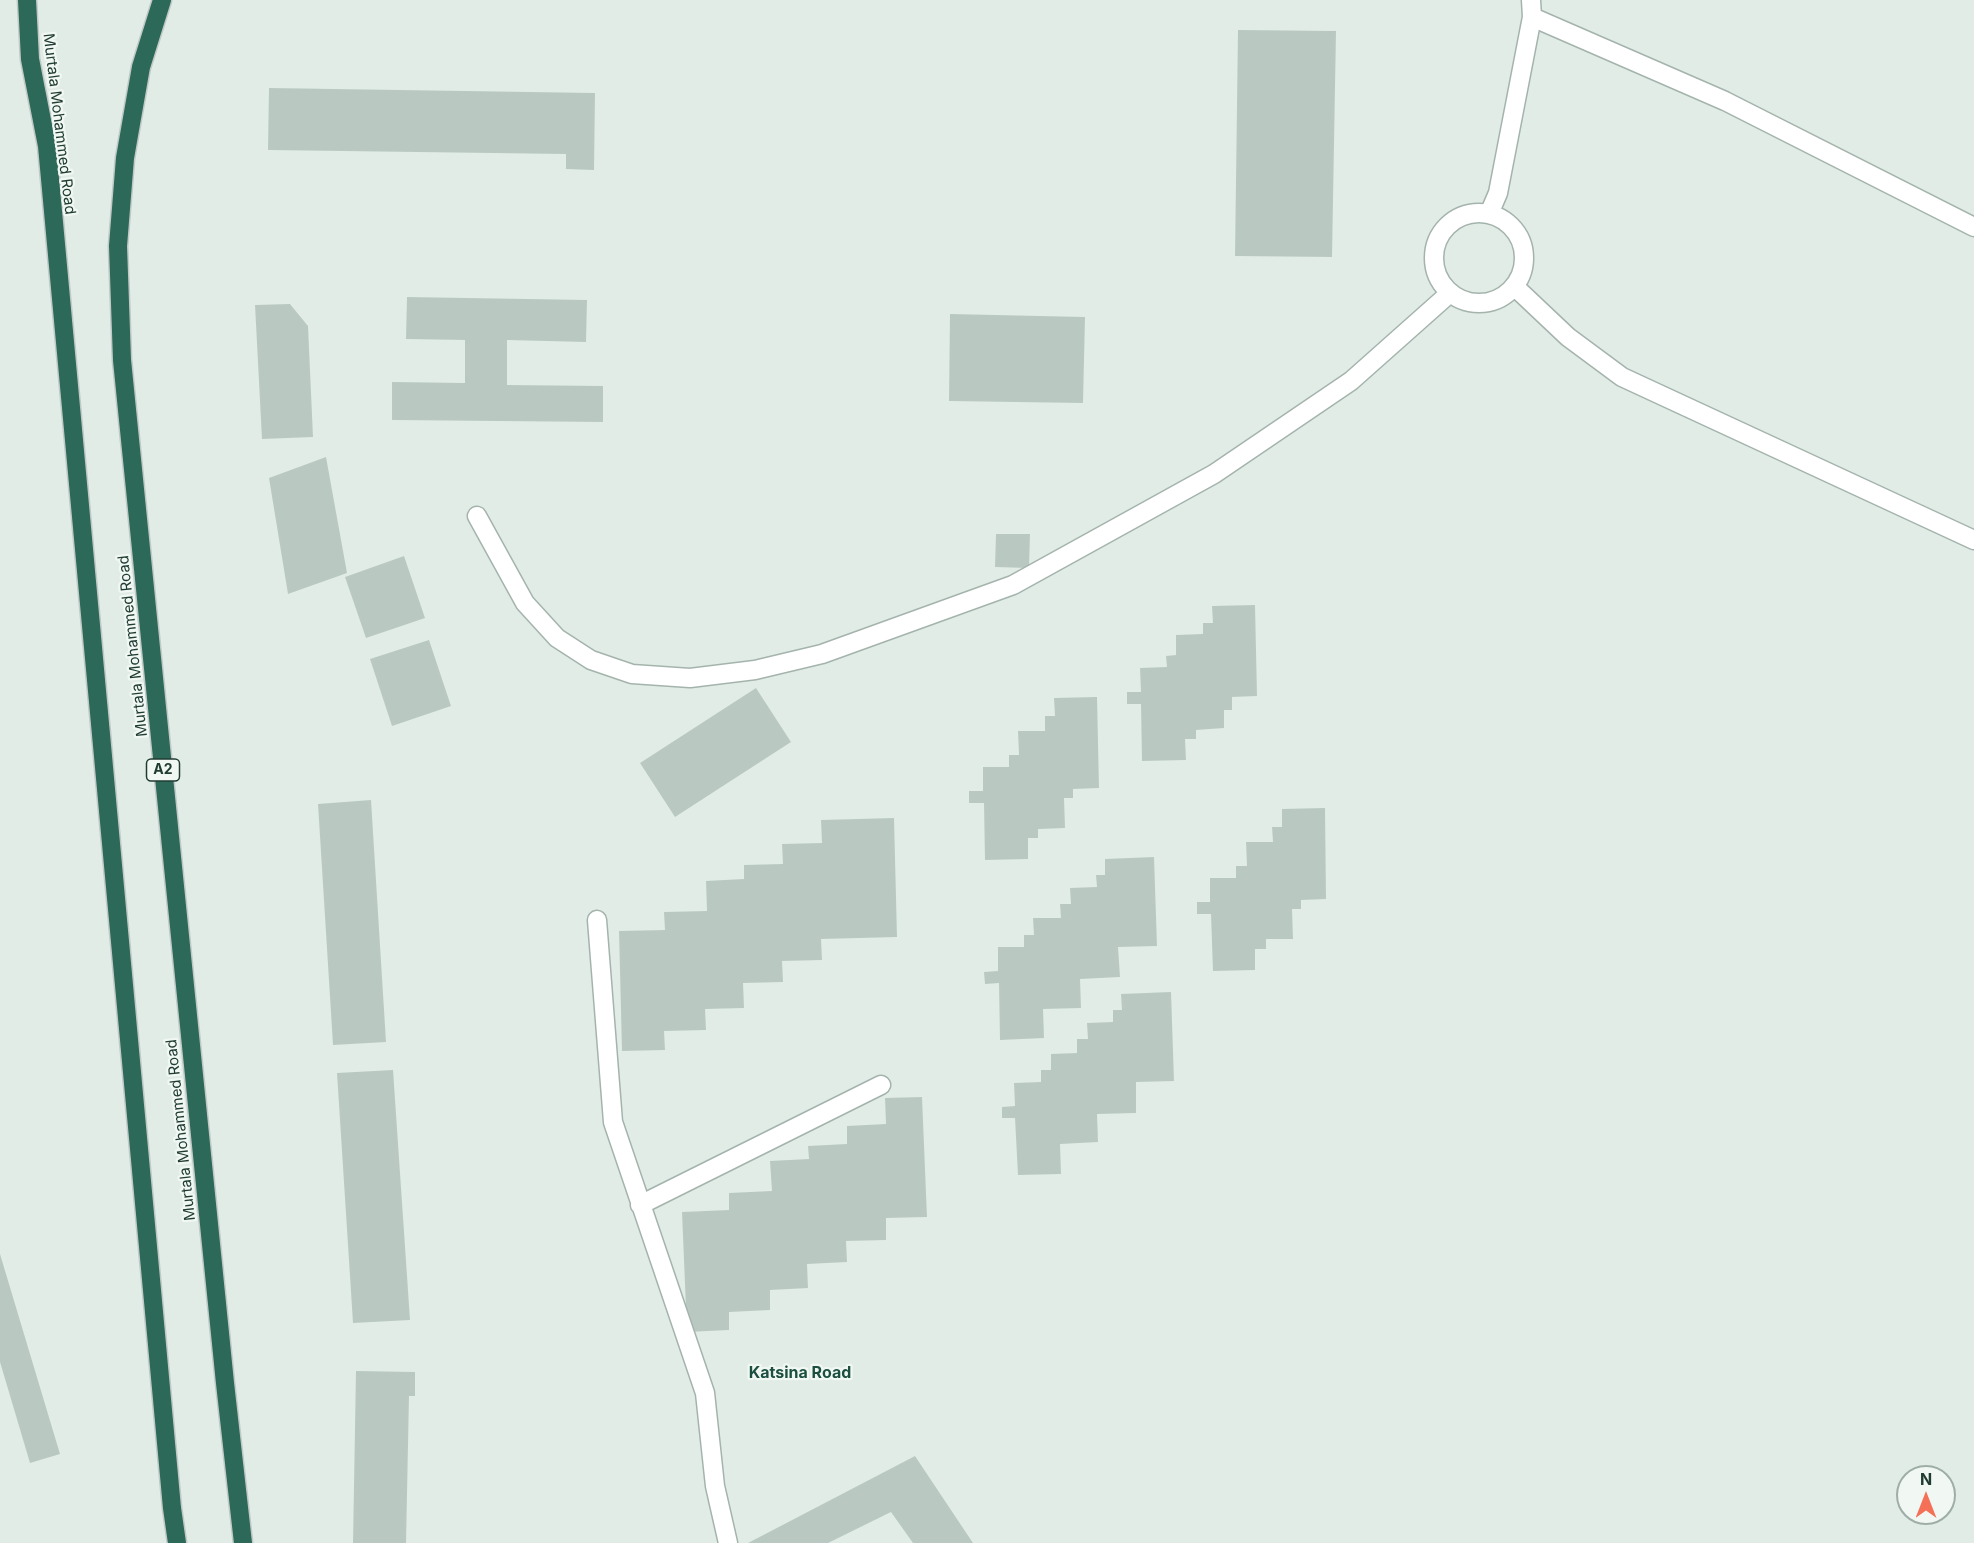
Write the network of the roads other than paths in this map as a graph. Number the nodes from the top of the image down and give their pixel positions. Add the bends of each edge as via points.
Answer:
1 (27, 0) edge
2 (162, 0) edge
3 (1531, 8) edge
4 (1489, 214) junction
5 (1974, 227) edge
6 (1514, 286) junction
7 (1450, 293) junction
8 (477, 516) dead end
9 (1974, 540) edge
10 (597, 920) dead end
11 (881, 1085) dead end
12 (640, 1205) junction
13 (177, 1543) edge
14 (243, 1543) edge
15 (728, 1543) edge

1 - 13 highway, Murtala Mohammed Road via 30,59 47,146
2 - 14 highway, Murtala Mohammed Road / A2 via 141,67 124,158 118,246 122,360
3 - 4 street via 1498,193
3 - 5 street via 1725,100
4 - 6 street via 1507,222 1523,245 1522,273
4 - 7 street via 1466,214 1453,220 1436,242 1435,270
6 - 7 street via 1491,301 1477,303
6 - 9 street via 1568,337 1622,377
7 - 8 street via 1351,381 1214,474 1013,585 822,654 755,670 690,678 632,674 591,660 557,638 525,603
10 - 12 street via 613,1122
11 - 12 street
12 - 15 street via 705,1393 715,1486

